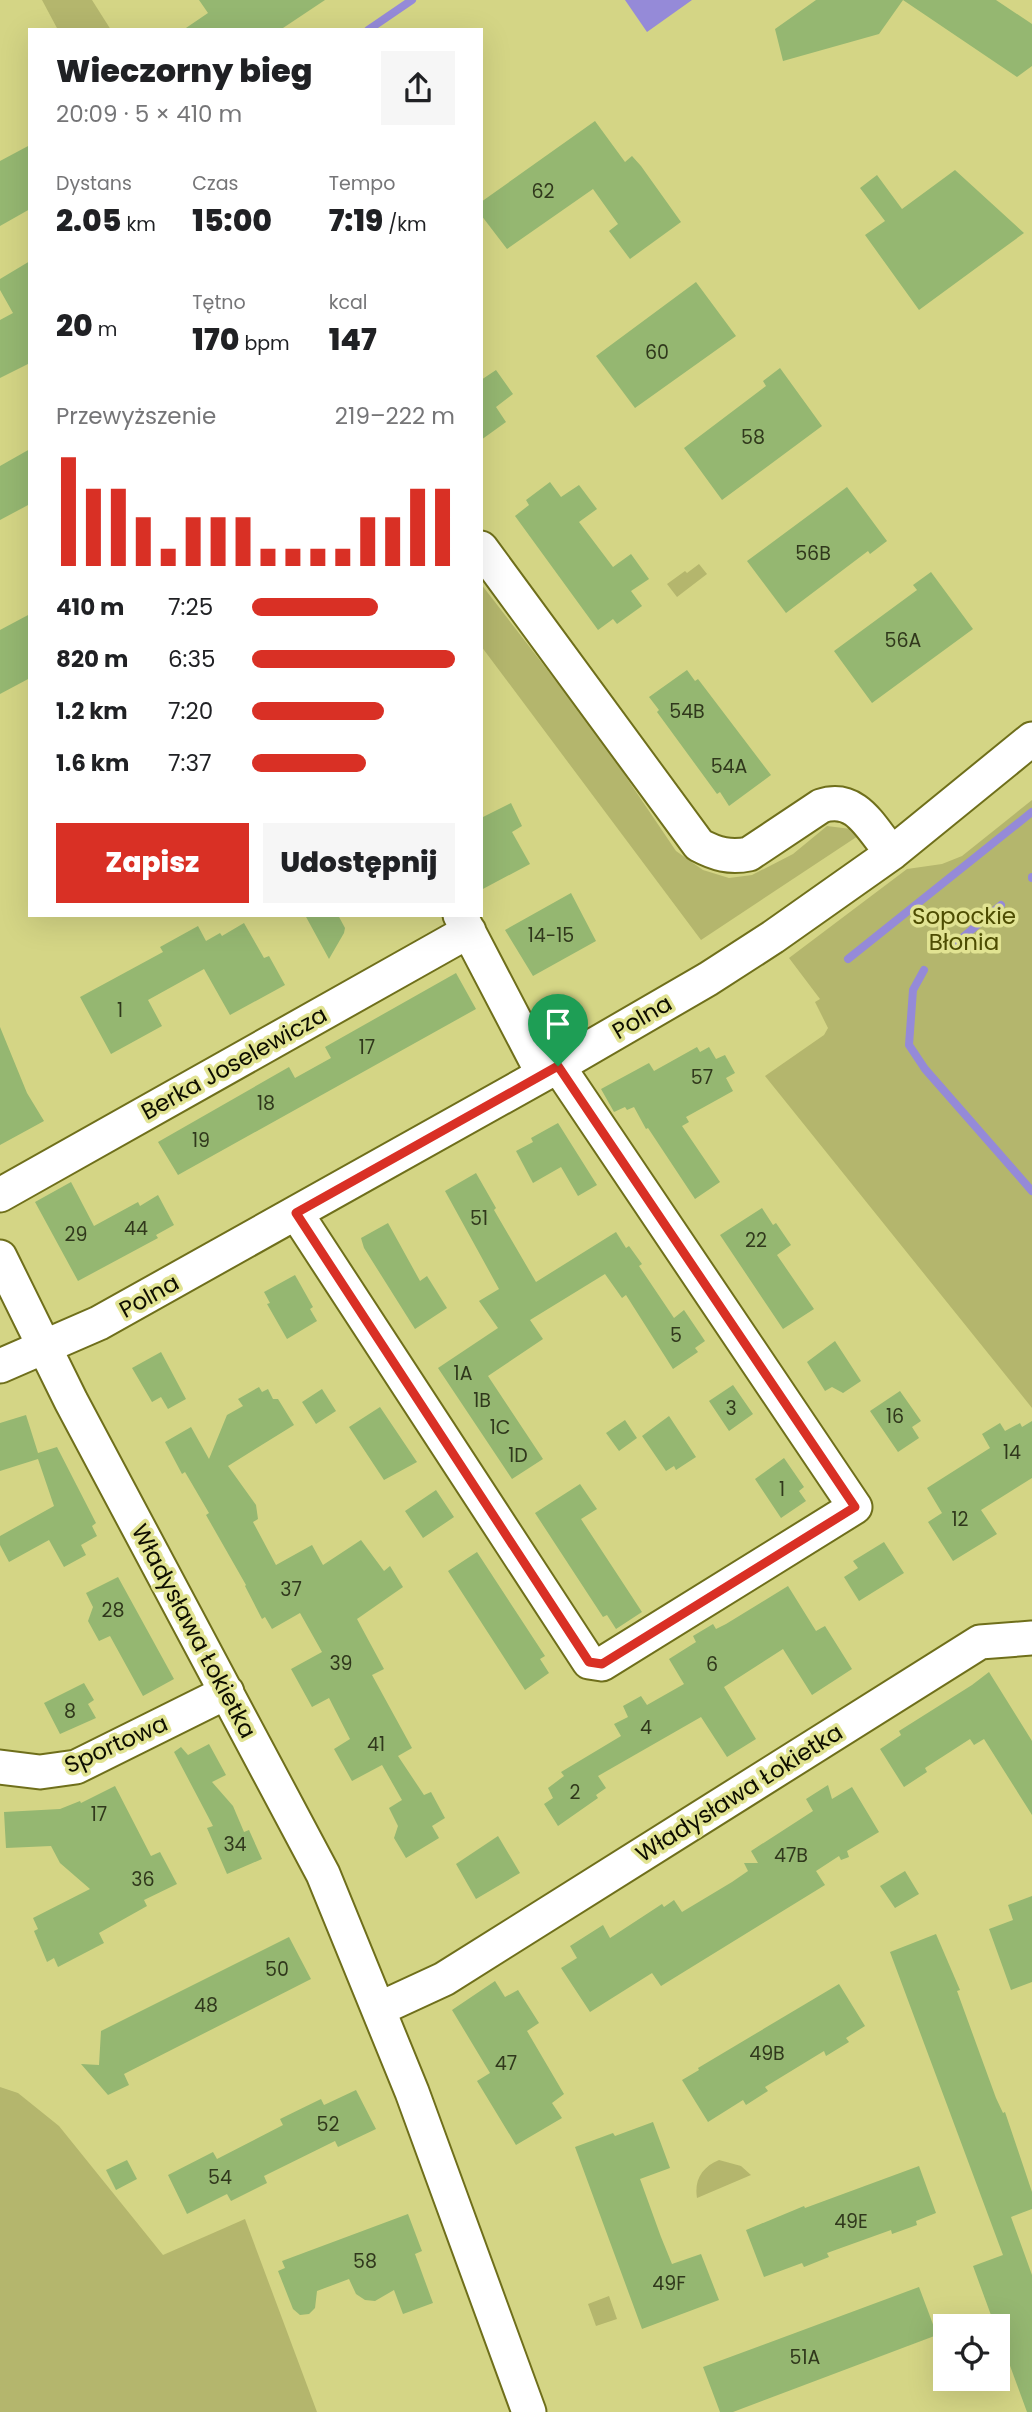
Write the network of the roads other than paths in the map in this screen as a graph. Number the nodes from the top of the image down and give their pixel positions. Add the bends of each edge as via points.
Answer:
1 (483, 551) edge
2 (1032, 739) edge
3 (892, 853) junction
4 (465, 923) edge
5 (551, 1070) junction
6 (0, 1195) edge
7 (296, 1213) junction
8 (0, 1257) edge
9 (44, 1348) junction
10 (0, 1366) edge
11 (1032, 1638) edge
12 (227, 1692) junction
13 (0, 1767) edge
14 (379, 2009) junction
15 (529, 2412) edge

1 - 3 street via 699,845 717,854 750,854 834,802 859,811
2 - 3 street, Polna
3 - 5 street, Polna via 708,979
4 - 5 street, Berka Joselewicza
4 - 6 street, Berka Joselewicza
5 - 7 street, Polna
5 - 7 street, Berka Joselewicza via 855,1507 602,1664 589,1662
7 - 9 street, Polna via 99,1323
8 - 9 street, Władysława Łokietka
9 - 10 street, Polna
9 - 12 street, Władysława Łokietka
11 - 14 street, Władysława Łokietka via 980,1642 444,1979
12 - 13 street, Sportowa via 76,1767 40,1772
12 - 14 street, Władysława Łokietka via 318,1863
14 - 15 street, Władysława Łokietka

